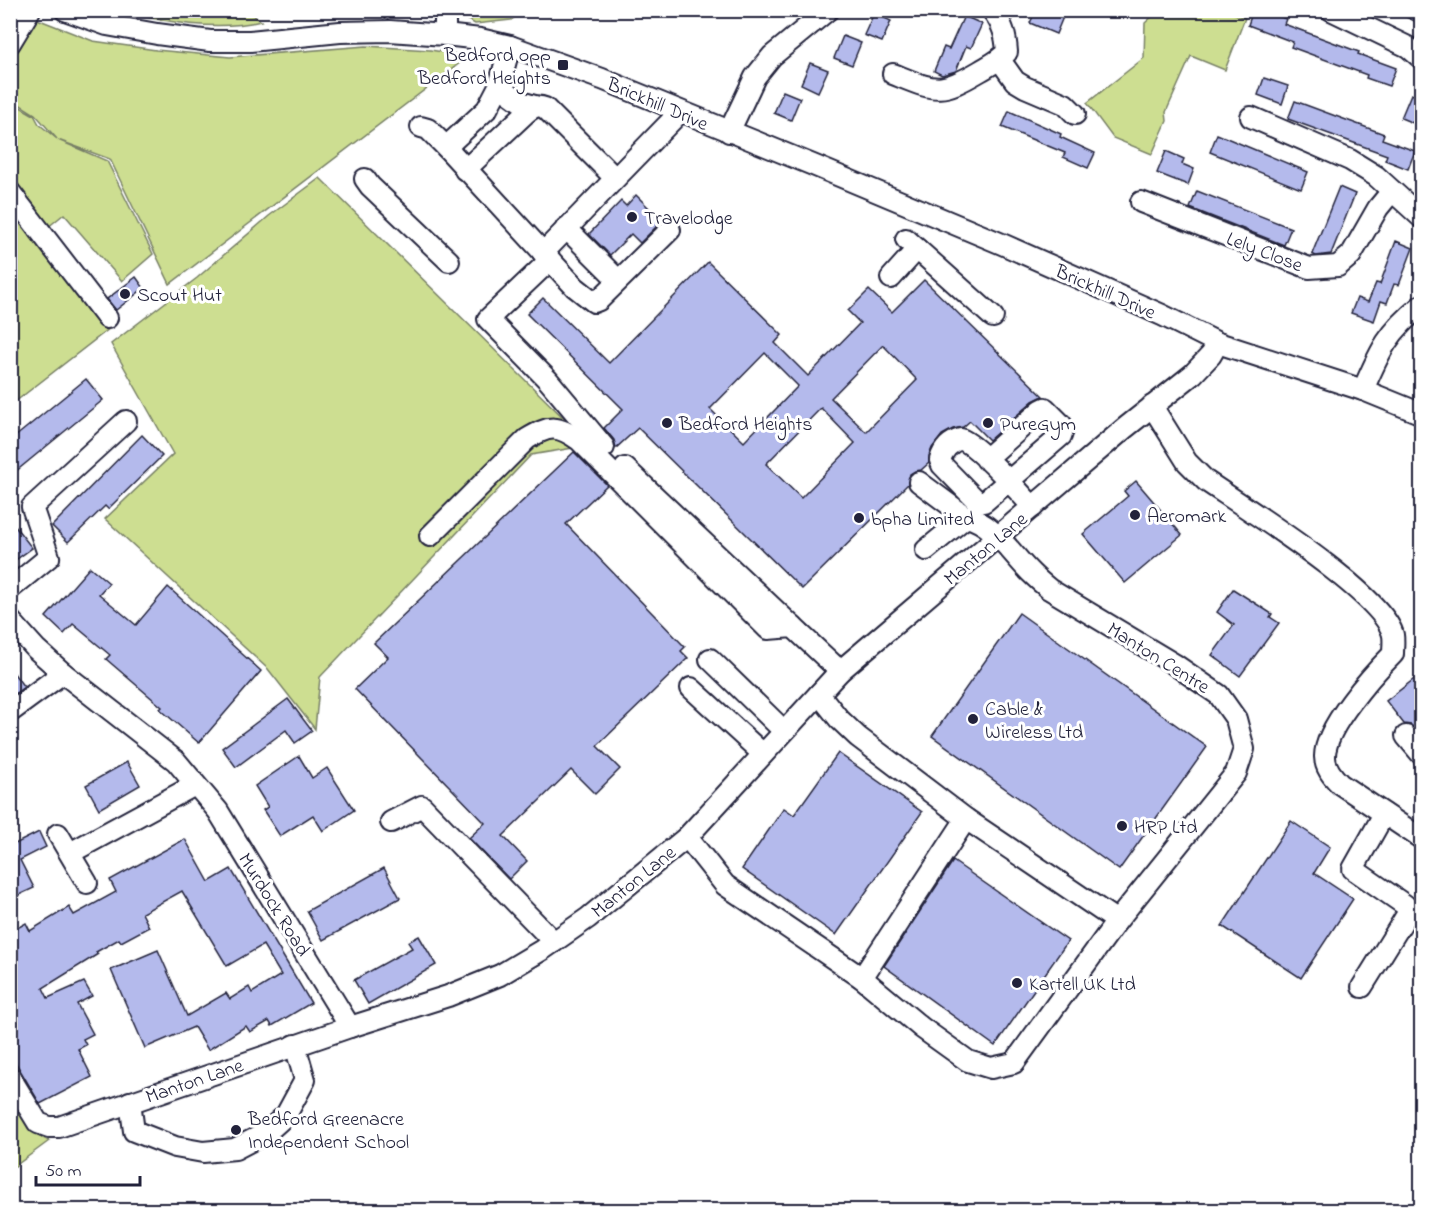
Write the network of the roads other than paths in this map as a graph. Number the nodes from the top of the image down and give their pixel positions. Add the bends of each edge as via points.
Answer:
1 (30, 10) edge
2 (65, 10) edge
3 (445, 10) edge
4 (993, 10) edge
5 (1331, 10) edge
6 (819, 13) edge
7 (445, 34) junction
8 (10, 43) edge
9 (510, 46) junction
10 (1422, 59) edge
11 (1000, 60) junction
12 (893, 74) dead end
13 (500, 86) junction
14 (535, 106) junction
15 (680, 112) junction
16 (1075, 114) dead end
17 (1251, 117) dead end
18 (421, 127) dead end
19 (729, 132) junction
20 (446, 147) junction
21 (465, 170) junction
22 (365, 178) dead end
23 (615, 178) junction
24 (1392, 191) junction
25 (10, 192) edge
26 (1142, 202) dead end
27 (1422, 218) edge
28 (566, 228) junction
29 (670, 230) dead end
30 (546, 256) junction
31 (449, 261) dead end
32 (891, 278) dead end
33 (618, 280) junction
34 (1422, 305) edge
35 (993, 316) dead end
36 (107, 318) dead end
37 (1218, 343) junction
38 (1363, 390) junction
39 (1152, 406) junction
40 (1422, 414) edge
41 (126, 422) dead end
42 (986, 459) junction
43 (919, 482) dead end
44 (1009, 482) junction
45 (1033, 507) junction
46 (966, 517) junction
47 (430, 536) dead end
48 (998, 537) junction
49 (926, 550) dead end
50 (10, 589) edge
51 (10, 620) edge
52 (793, 627) junction
53 (710, 659) dead end
54 (840, 671) junction
55 (63, 673) junction
56 (691, 688) dead end
57 (819, 694) junction
58 (10, 712) edge
59 (784, 732) junction
60 (1406, 736) dead end
61 (763, 754) junction
62 (1422, 755) edge
63 (195, 785) junction
64 (1384, 814) junction
65 (966, 819) junction
66 (391, 822) dead end
67 (58, 834) dead end
68 (687, 837) junction
69 (1422, 839) edge
70 (70, 853) junction
71 (87, 883) dead end
72 (1118, 921) junction
73 (554, 942) junction
74 (862, 978) junction
75 (1362, 987) dead end
76 (350, 1027) junction
77 (296, 1046) junction
78 (10, 1077) edge
79 (130, 1102) junction

1 - 8 street
2 - 7 street, Brickhill Drive via 107,25 210,41 390,30
3 - 7 street
4 - 11 street via 1006,35 1007,52
5 - 10 street via 1408,47
6 - 19 street via 755,77
7 - 9 street, Brickhill Drive
9 - 13 street
9 - 15 street, Brickhill Drive
11 - 12 street via 941,89
11 - 16 street via 1015,81 1065,104
13 - 14 street via 521,102
13 - 20 street via 487,109
14 - 21 street
14 - 23 street via 545,108
15 - 19 street, Brickhill Drive
15 - 23 street
17 - 24 street via 1350,160
18 - 20 street
19 - 37 street, Brickhill Drive via 1002,244
20 - 21 street
21 - 30 street
22 - 31 street
23 - 28 street
24 - 26 street, Lely Close via 1351,255 1338,266 1323,268 1309,268
24 - 27 street
25 - 36 street
28 - 30 street
28 - 33 street
29 - 33 street
30 - 33 street via 594,302
30 - 52 street via 488,319 548,380 620,463
32 - 35 street via 912,244
34 - 38 street via 1392,332
37 - 38 street
37 - 39 street, Manton Lane via 1193,374
38 - 40 street
39 - 45 street, Manton Lane
39 - 64 street via 1187,462 1206,481 1350,582 1374,606 1393,634 1393,654 1370,677 1335,728 1324,758 1340,784
41 - 50 street via 32,507 49,557
42 - 44 street
42 - 44 street via 961,439 942,452 940,460 978,502 984,502
42 - 44 street via 1041,410 1049,411 1063,430 1061,436
43 - 46 street, Manton Centre
44 - 45 street
45 - 48 street, Manton Lane
46 - 48 street, Manton Centre via 977,520
46 - 49 street
47 - 52 street via 527,439 544,429 562,429 579,440 768,630
48 - 54 street, Manton Lane
48 - 72 street, Manton Centre via 1049,589 1219,694 1236,719 1244,749 1236,773
51 - 55 street, Murdock Road
52 - 54 street
53 - 59 street
54 - 57 street, Manton Lane
55 - 58 street
55 - 63 street, Murdock Road via 176,762
56 - 61 street
57 - 59 street, Manton Lane
57 - 65 street via 858,737
59 - 61 street, Manton Lane
60 - 62 street
61 - 68 street, Manton Lane
63 - 70 street
63 - 76 street, Murdock Road via 218,811
64 - 69 street
64 - 75 street via 1353,869 1405,905 1408,913
65 - 72 street
65 - 74 street
66 - 73 street via 422,806
67 - 70 street
68 - 73 street, Manton Lane
68 - 74 street, Manton Centre via 725,885
70 - 71 street
72 - 74 street, Manton Centre via 1014,1063 991,1068 968,1061
73 - 76 street, Manton Lane via 500,975
76 - 77 street, Manton Lane
77 - 79 street, Manton Lane
77 - 79 street via 305,1080 286,1114 266,1133 235,1149 203,1152 151,1139 134,1131
78 - 79 street, Manton Lane via 38,1123 49,1127

